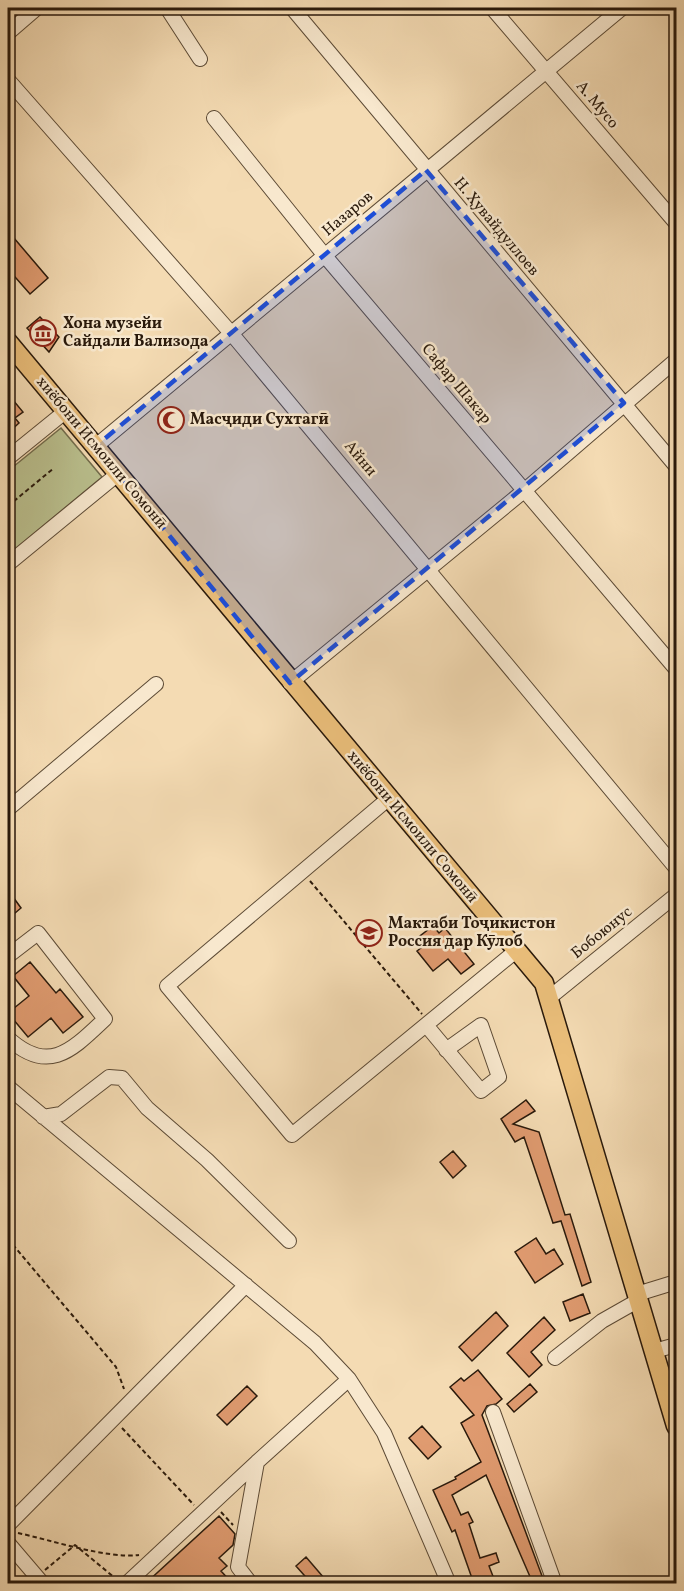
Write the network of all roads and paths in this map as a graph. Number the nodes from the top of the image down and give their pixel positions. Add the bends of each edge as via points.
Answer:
1 (33, 8) edge
2 (167, 8) edge
3 (292, 8) edge
4 (492, 8) edge
5 (622, 8) edge
6 (8, 33) edge
7 (201, 59) dead end
8 (547, 71) junction
9 (8, 80) edge
10 (214, 118) dead end
11 (426, 170) junction
12 (676, 224) edge
13 (325, 255) junction
14 (231, 333) junction
15 (8, 342) edge
16 (676, 360) edge
17 (624, 403) junction
18 (66, 411) junction
19 (96, 446) junction
20 (8, 458) edge
21 (676, 466) edge
22 (54, 468) dead end
23 (119, 473) junction
24 (525, 490) junction
25 (8, 506) edge
26 (8, 564) edge
27 (430, 568) junction
28 (676, 669) edge
29 (290, 683) junction
30 (156, 684) dead end
31 (388, 799) junction
32 (9, 805) edge
33 (676, 868) edge
34 (302, 872) junction
35 (676, 895) edge
36 (517, 950) junction
37 (8, 957) edge
38 (549, 998) junction
39 (428, 1024) junction
40 (8, 1038) edge
41 (446, 1050) junction
42 (8, 1087) edge
43 (43, 1117) junction
44 (8, 1239) edge
45 (290, 1241) dead end
46 (676, 1282) edge
47 (246, 1285) junction
48 (638, 1297) junction
49 (676, 1345) edge
50 (654, 1351) junction
51 (555, 1358) dead end
52 (350, 1379) junction
53 (129, 1403) junction
54 (493, 1412) dead end
55 (114, 1418) junction
56 (676, 1425) edge
57 (257, 1462) junction
58 (213, 1503) junction
59 (202, 1513) junction
60 (8, 1525) edge
61 (8, 1531) edge
62 (244, 1537) junction
63 (8, 1543) edge
64 (75, 1545) junction
65 (159, 1553) junction
66 (40, 1580) edge
67 (124, 1584) edge
68 (251, 1584) edge
69 (448, 1584) edge
70 (555, 1584) edge

1 - 6 street
2 - 7 street
3 - 11 street, Н. Ҳувайдуллоев
4 - 8 street, А. Мусо
5 - 8 street, Назаров
8 - 11 street, Назаров
8 - 12 street, А. Мусо
9 - 14 street, Айни
10 - 13 street, Сафар Шакар
11 - 13 street, Назаров
11 - 17 street, Н. Ҳувайдуллоев
13 - 14 street, Назаров
13 - 24 street, Сафар Шакар
14 - 19 street, Назаров
14 - 27 street, Айни
15 - 18 main road, хиёбони Исмоили Сомонӣ
16 - 17 street
17 - 21 street, Н. Ҳувайдуллоев
17 - 24 street
18 - 19 main road, хиёбони Исмоили Сомонӣ
18 - 20 street
19 - 23 main road, хиёбони Исмоили Сомонӣ
22 - 25 path
23 - 26 street
23 - 29 main road, хиёбони Исмоили Сомонӣ
24 - 27 street
24 - 28 street, Сафар Шакар
27 - 29 street
27 - 33 street, Айни
29 - 31 main road, хиёбони Исмоили Сомонӣ
30 - 32 street
31 - 34 street
31 - 36 main road, хиёбони Исмоили Сомонӣ
34 - 39 path
34 - 39 street via 167,986 292,1135
35 - 38 street, Бобоюнус
36 - 38 main road, хиёбони Исмоили Сомонӣ via 544,983
36 - 39 street
37 - 40 street via 38,933 105,1019 60,1056 18,1048
38 - 48 main road, хиёбони Исмоили Сомонӣ
39 - 41 street
41 - 41 street via 481,1091 500,1077 481,1025
42 - 43 street
43 - 45 street via 61,1114 109,1077 122,1078 147,1108
43 - 47 street
44 - 53 path via 116,1367
46 - 48 street
47 - 52 street via 315,1342
47 - 53 street
48 - 50 main road, хиёбони Исмоили Сомонӣ
48 - 51 street
49 - 50 street
50 - 56 main road, хиёбони Исмоили Сомонӣ
52 - 57 street
52 - 69 street via 384,1433
53 - 55 street
54 - 70 street
55 - 59 path
55 - 60 street
57 - 58 street
57 - 62 street
58 - 59 street
58 - 62 path
59 - 65 street
61 - 64 path
62 - 68 street via 238,1567
63 - 66 street
64 - 65 path via 125,1557
64 - 66 path
64 - 67 path
65 - 67 street

